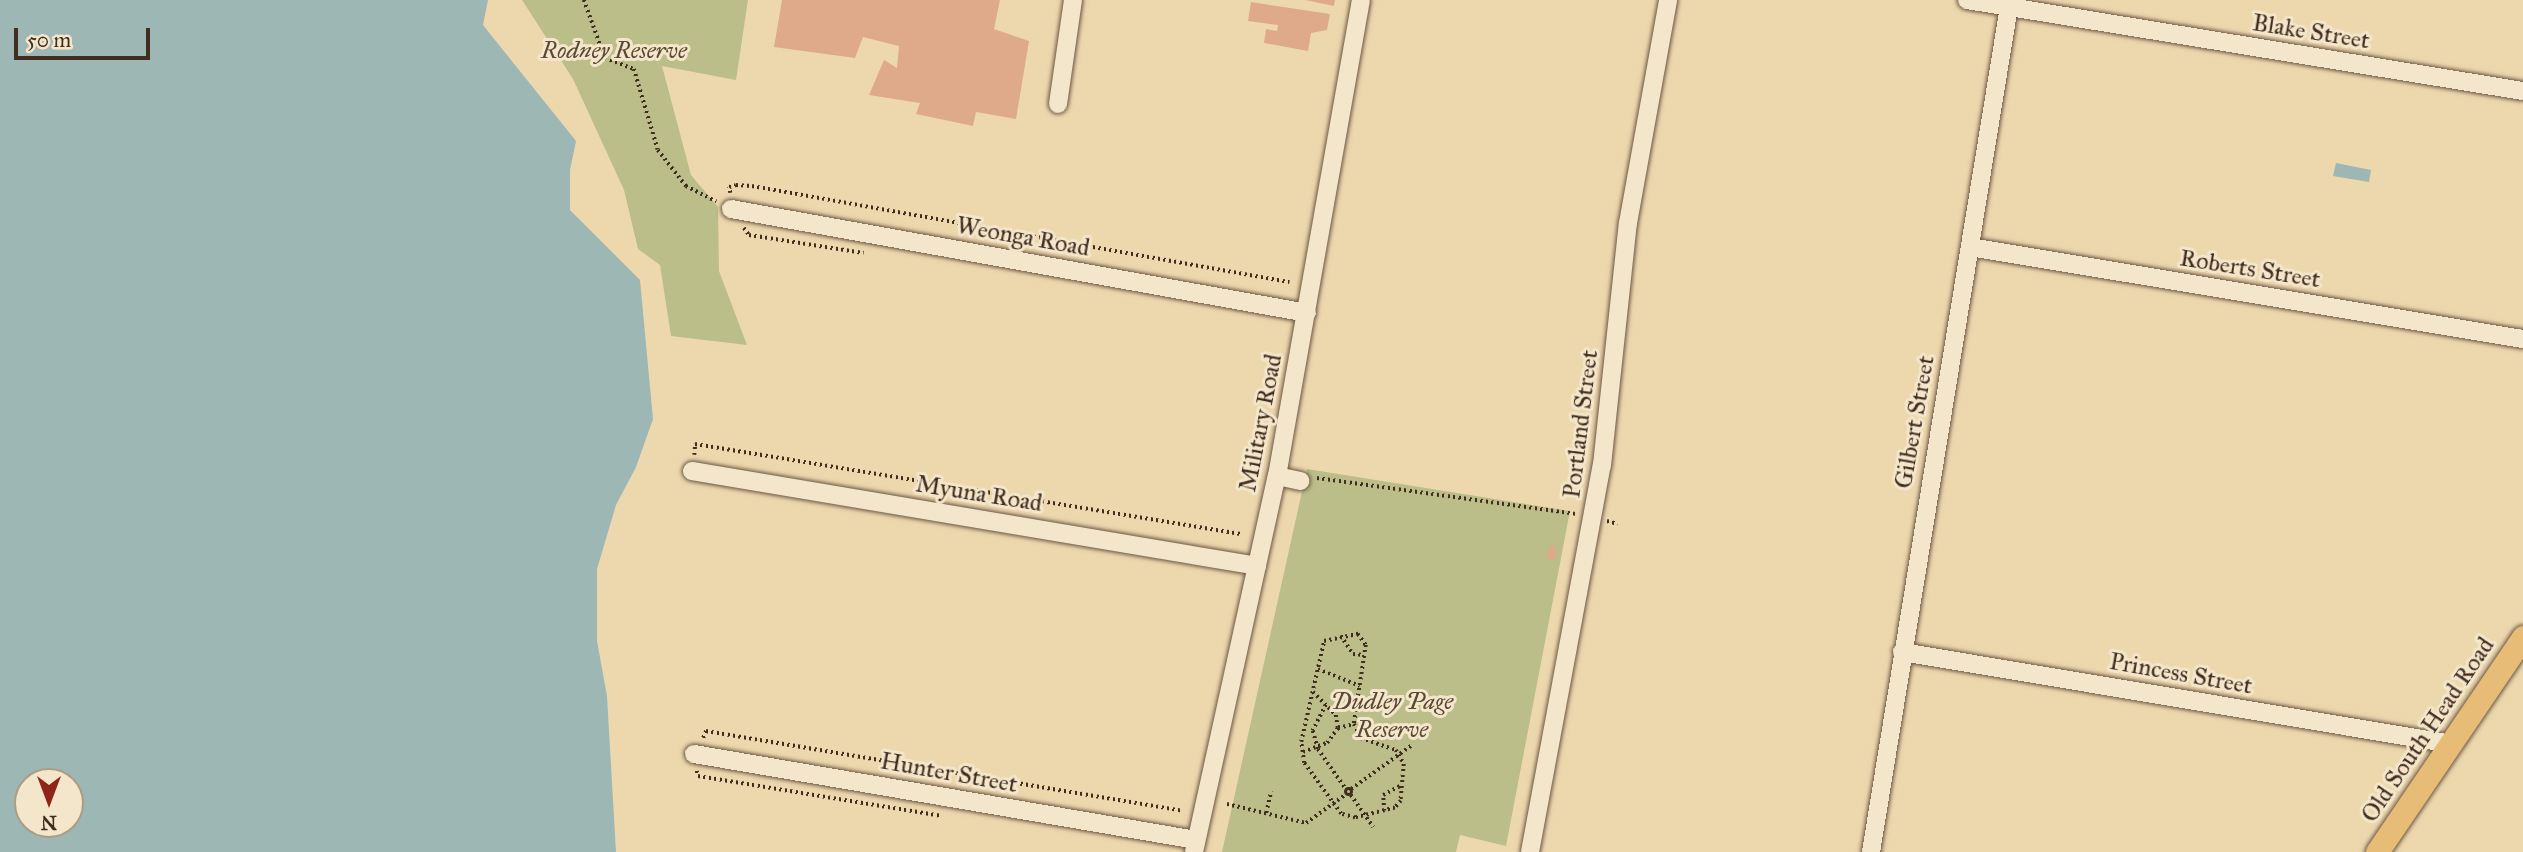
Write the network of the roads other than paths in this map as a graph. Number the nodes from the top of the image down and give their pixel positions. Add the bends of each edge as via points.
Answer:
1 (1073, 0) edge
2 (1361, 0) edge
3 (1668, 0) edge
4 (1967, 0) edge
5 (2010, 4) edge
6 (2523, 91) edge
7 (1058, 104) dead end
8 (731, 209) road end
9 (1970, 247) junction
10 (1307, 313) junction
11 (2523, 339) edge
12 (692, 471) road end
13 (1277, 476) junction
14 (1307, 479) road end
15 (1257, 565) junction
16 (2523, 637) edge
17 (1902, 652) junction
18 (2452, 744) junction
19 (694, 754) road end
20 (1195, 846) edge
21 (1530, 852) edge
22 (1871, 852) edge
23 (2378, 852) edge

1 - 7 street
2 - 10 street, Military Road
3 - 21 street, Portland Street via 1628,223 1600,478
4 - 5 street, Blake Street
5 - 6 street, Blake Street
5 - 9 street, Gilbert Street
8 - 10 street, Weonga Road
9 - 11 street, Roberts Street
9 - 17 street, Gilbert Street
10 - 13 street, Military Road
12 - 15 street, Myuna Road
13 - 14 street
13 - 15 street, Military Road
15 - 20 street, Military Road
16 - 18 main road, Old South Head Road
17 - 18 street, Princess Street
17 - 22 street, Gilbert Street
18 - 23 main road, Old South Head Road
19 - 20 street, Hunter Street

